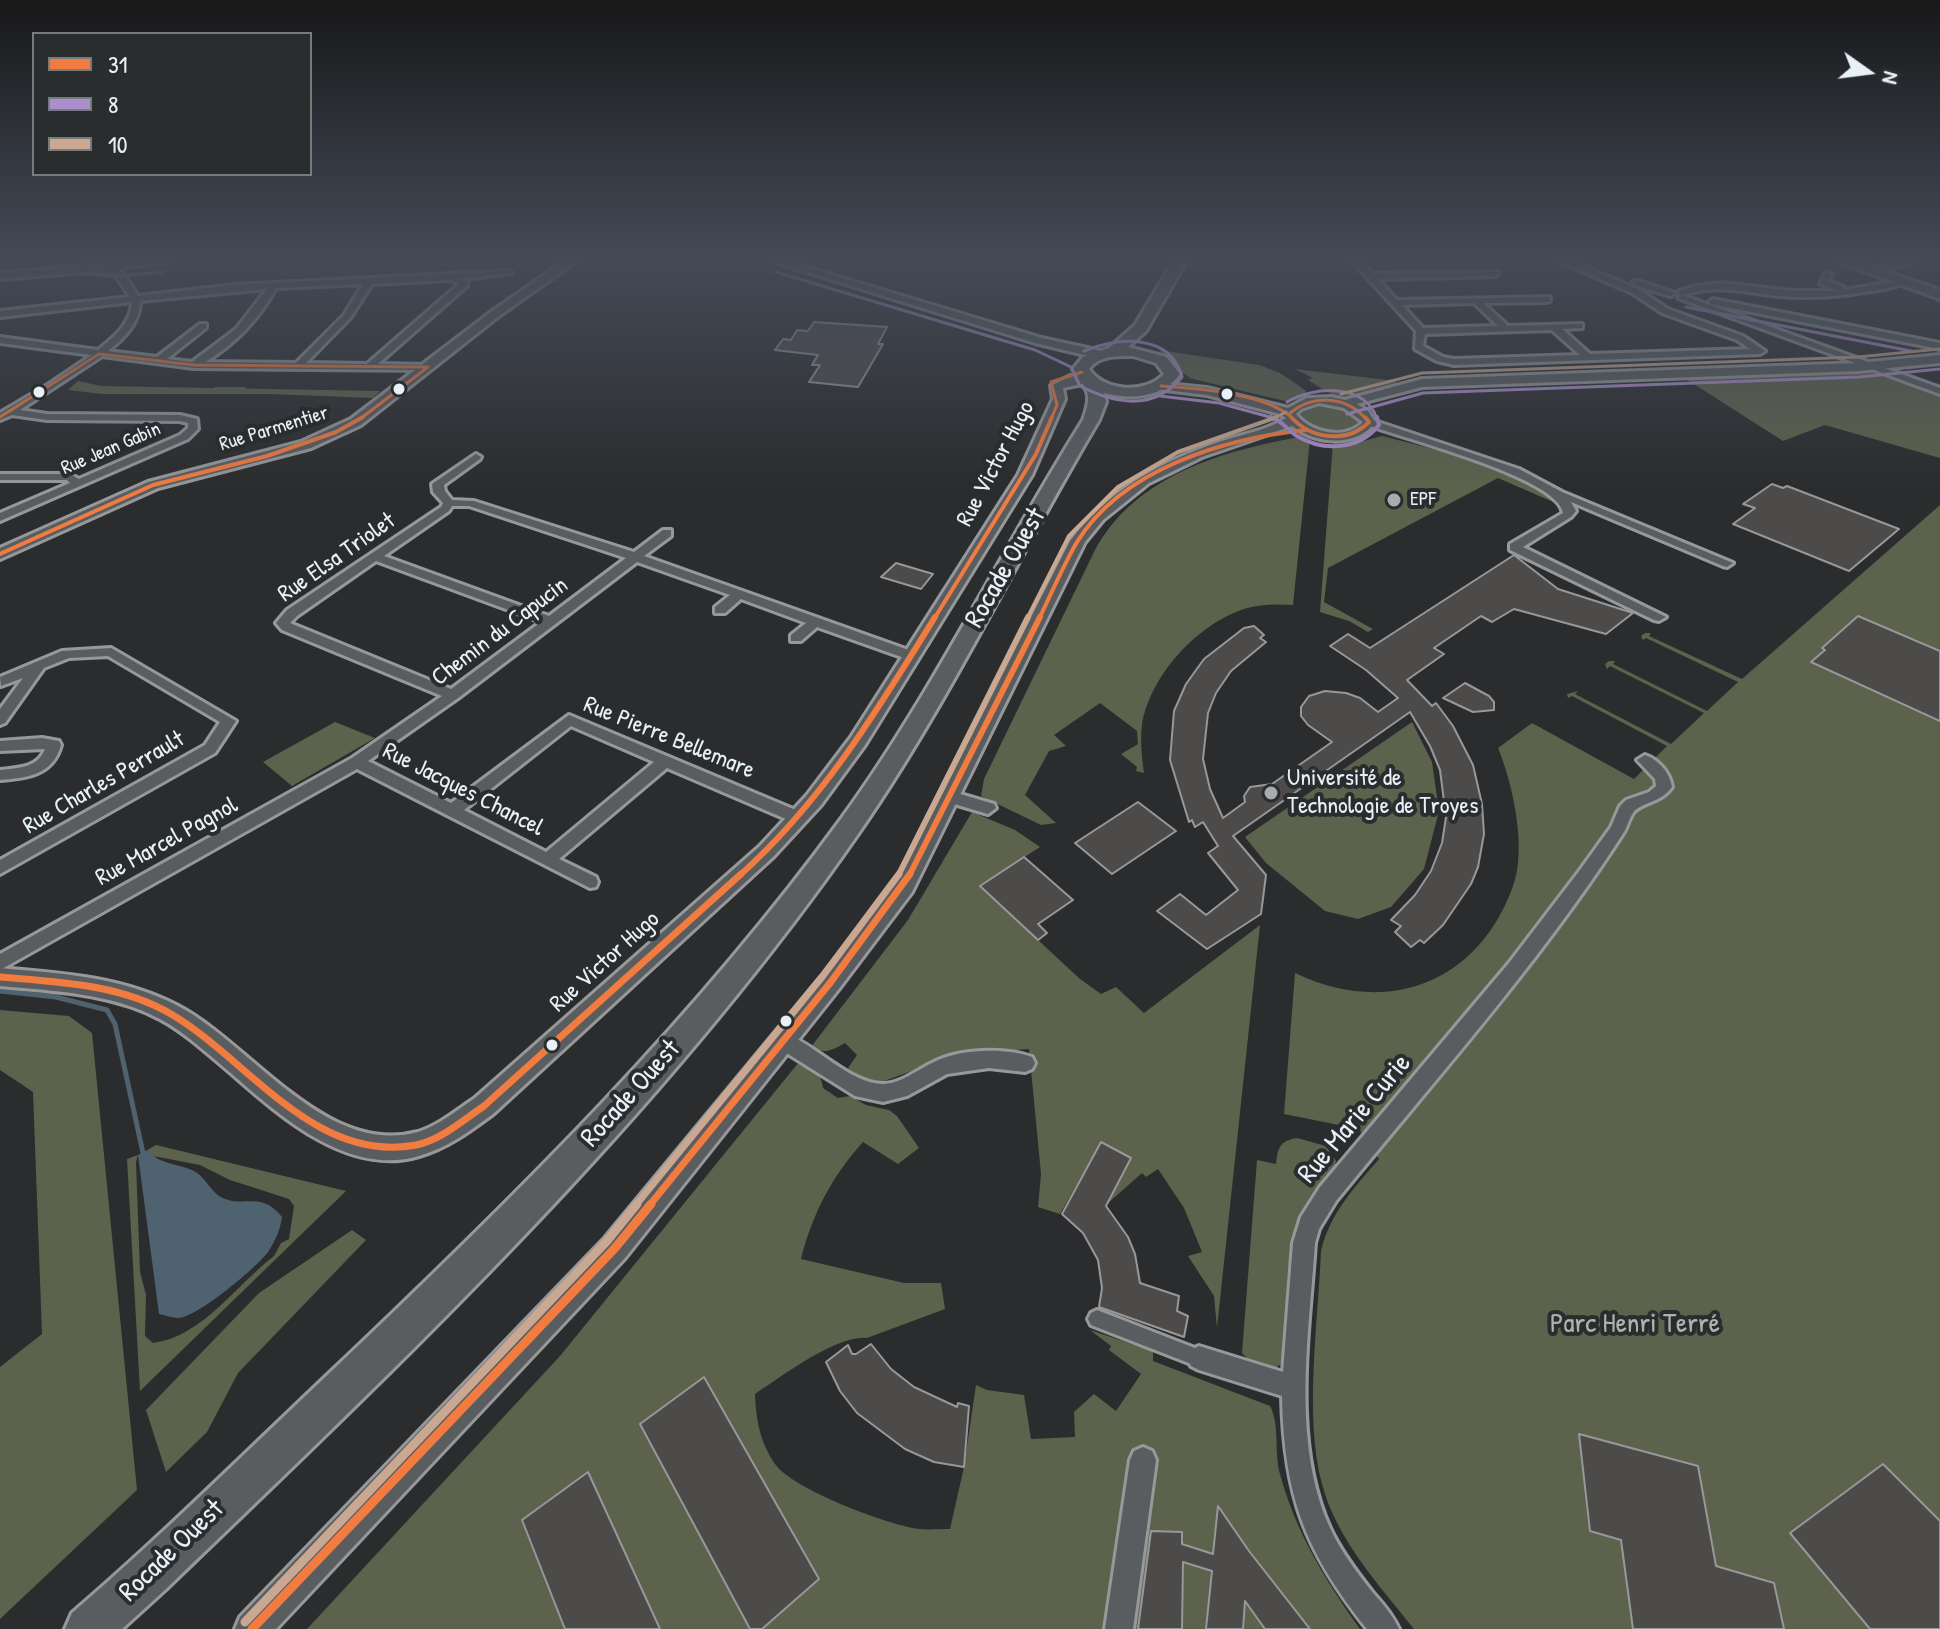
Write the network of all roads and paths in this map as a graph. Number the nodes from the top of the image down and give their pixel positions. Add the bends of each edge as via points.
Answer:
1 (118, 338) edge
2 (188, 338) edge
3 (228, 338) edge
4 (328, 338) edge
5 (402, 338) edge
6 (467, 338) edge
7 (1029, 338) edge
8 (1130, 338) edge
9 (1151, 338) edge
10 (1420, 338) edge
11 (1567, 338) edge
12 (1740, 338) edge
13 (1796, 338) edge
14 (1899, 338) edge
15 (0, 340) edge
16 (1039, 341) junction
17 (1940, 346) edge
18 (1108, 353) junction
19 (99, 354) junction
20 (1587, 356) junction
21 (1157, 358) junction
22 (1940, 359) edge
23 (158, 361) junction
24 (194, 365) junction
25 (299, 365) junction
26 (370, 366) junction
27 (428, 367) junction
28 (1873, 367) junction
29 (1087, 375) junction
30 (1166, 380) junction
31 (1140, 390) junction
32 (1387, 391) junction
33 (1940, 391) edge
34 (1344, 404) junction
35 (12, 412) junction
36 (1293, 413) junction
37 (0, 417) edge
38 (1364, 422) junction
39 (1307, 430) junction
40 (1217, 447) junction
41 (476, 457) dead end
42 (1063, 468) junction
43 (0, 477) edge
44 (77, 483) junction
45 (1563, 495) junction
46 (449, 503) junction
47 (0, 517) edge
48 (667, 533) dead end
49 (0, 554) edge
50 (376, 557) junction
51 (634, 558) junction
52 (1727, 563) dead end
53 (739, 595) junction
54 (720, 610) dead end
55 (1659, 617) dead end
56 (551, 621) junction
57 (815, 622) junction
58 (796, 638) dead end
59 (912, 656) junction
60 (39, 665) junction
61 (0, 682) edge
62 (453, 695) junction
63 (17, 696) junction
64 (0, 720) edge
65 (0, 746) edge
66 (1645, 760) dead end
67 (665, 761) junction
68 (357, 762) junction
69 (0, 775) edge
70 (950, 797) junction
71 (988, 808) dead end
72 (452, 811) junction
73 (799, 818) junction
74 (547, 860) junction
75 (0, 868) edge
76 (590, 882) dead end
77 (0, 963) edge
78 (0, 977) edge
79 (784, 1041) junction
80 (1025, 1063) dead end
81 (1097, 1319) dead end
82 (1199, 1358) joint
83 (1296, 1388) junction
84 (1143, 1460) dead end
85 (88, 1629) edge
86 (252, 1629) edge
87 (1119, 1629) edge
88 (1385, 1629) edge

1 - 19 street
2 - 23 street
3 - 24 street
4 - 25 street
5 - 26 street
6 - 27 street, Rue Parmentier
7 - 16 street
8 - 18 main road
9 - 21 main road
10 - 20 street via 1418,347 1454,362
11 - 20 street
12 - 20 street via 1760,351
13 - 28 street
14 - 17 street
15 - 19 street
16 - 18 street
16 - 29 street via 1072,355
18 - 21 main road
18 - 29 main road
19 - 23 street
19 - 35 street
21 - 30 main road via 1170,367
22 - 28 street
23 - 24 street
24 - 25 street
25 - 26 street
26 - 27 street
27 - 49 street, Rue Parmentier via 336,432 153,485
28 - 32 street via 1422,383
28 - 33 street
29 - 31 main road via 1116,390
29 - 42 main road, Rocade Ouest via 1098,402
29 - 59 street, Rue Victor Hugo via 1060,383 1057,405 1025,475
30 - 31 main road
30 - 36 street
31 - 42 main road, Rocade Ouest
32 - 34 street
32 - 38 street
34 - 36 street via 1320,401
34 - 38 street
35 - 37 street
35 - 44 street, Rue Jean Gabin via 193,421 184,437
36 - 39 street
36 - 40 street via 1283,426
38 - 39 street via 1332,436
38 - 45 street via 1437,444
39 - 40 street
40 - 70 street via 1165,467 1092,520
41 - 46 street via 438,484
42 - 85 main road, Rocade Ouest via 881,781 794,903 713,1002 493,1243
43 - 44 street via 70,477
44 - 47 street, Rue Jean Gabin
45 - 52 street
45 - 55 street via 1570,505 1567,515 1514,547
46 - 50 street, Rue Elsa Triolet
46 - 51 street via 470,503
48 - 51 street, Chemin du Capucin
50 - 56 street
50 - 62 street, Rue Elsa Triolet via 278,622
51 - 53 street
51 - 56 street, Chemin du Capucin
53 - 54 street
53 - 57 street
56 - 62 street, Chemin du Capucin
57 - 58 street
57 - 59 street
59 - 73 street, Rue Victor Hugo via 858,741
60 - 61 street
60 - 63 street
60 - 75 street, Rue Charles Perrault via 67,654 111,652 229,721 210,749
61 - 63 street
62 - 68 street, Chemin du Capucin
63 - 64 street
65 - 69 street via 54,745 41,767
66 - 83 street, Rue Marie Curie via 1663,777 1661,792 1626,810 1586,875 1515,968 1317,1209 1304,1243
67 - 72 street, Rue Pierre Bellemare via 569,720
67 - 73 street, Rue Pierre Bellemare
67 - 74 street, Rue Jacques Chancel
68 - 72 street, Rue Jacques Chancel
68 - 77 street, Rue Marcel Pagnol
70 - 71 street
70 - 79 street via 904,886
72 - 74 street, Rue Jacques Chancel
73 - 78 street, Rue Victor Hugo via 484,1106 416,1145 381,1149 338,1138 193,1028 146,1002 122,993
74 - 76 street, Rue Jacques Chancel
79 - 80 street via 862,1090 883,1093 900,1090 944,1066 989,1059
79 - 86 street via 615,1248
81 - 82 street
82 - 83 street
83 - 88 street, Rue Marie Curie via 1296,1452 1309,1509 1331,1556
84 - 87 street

